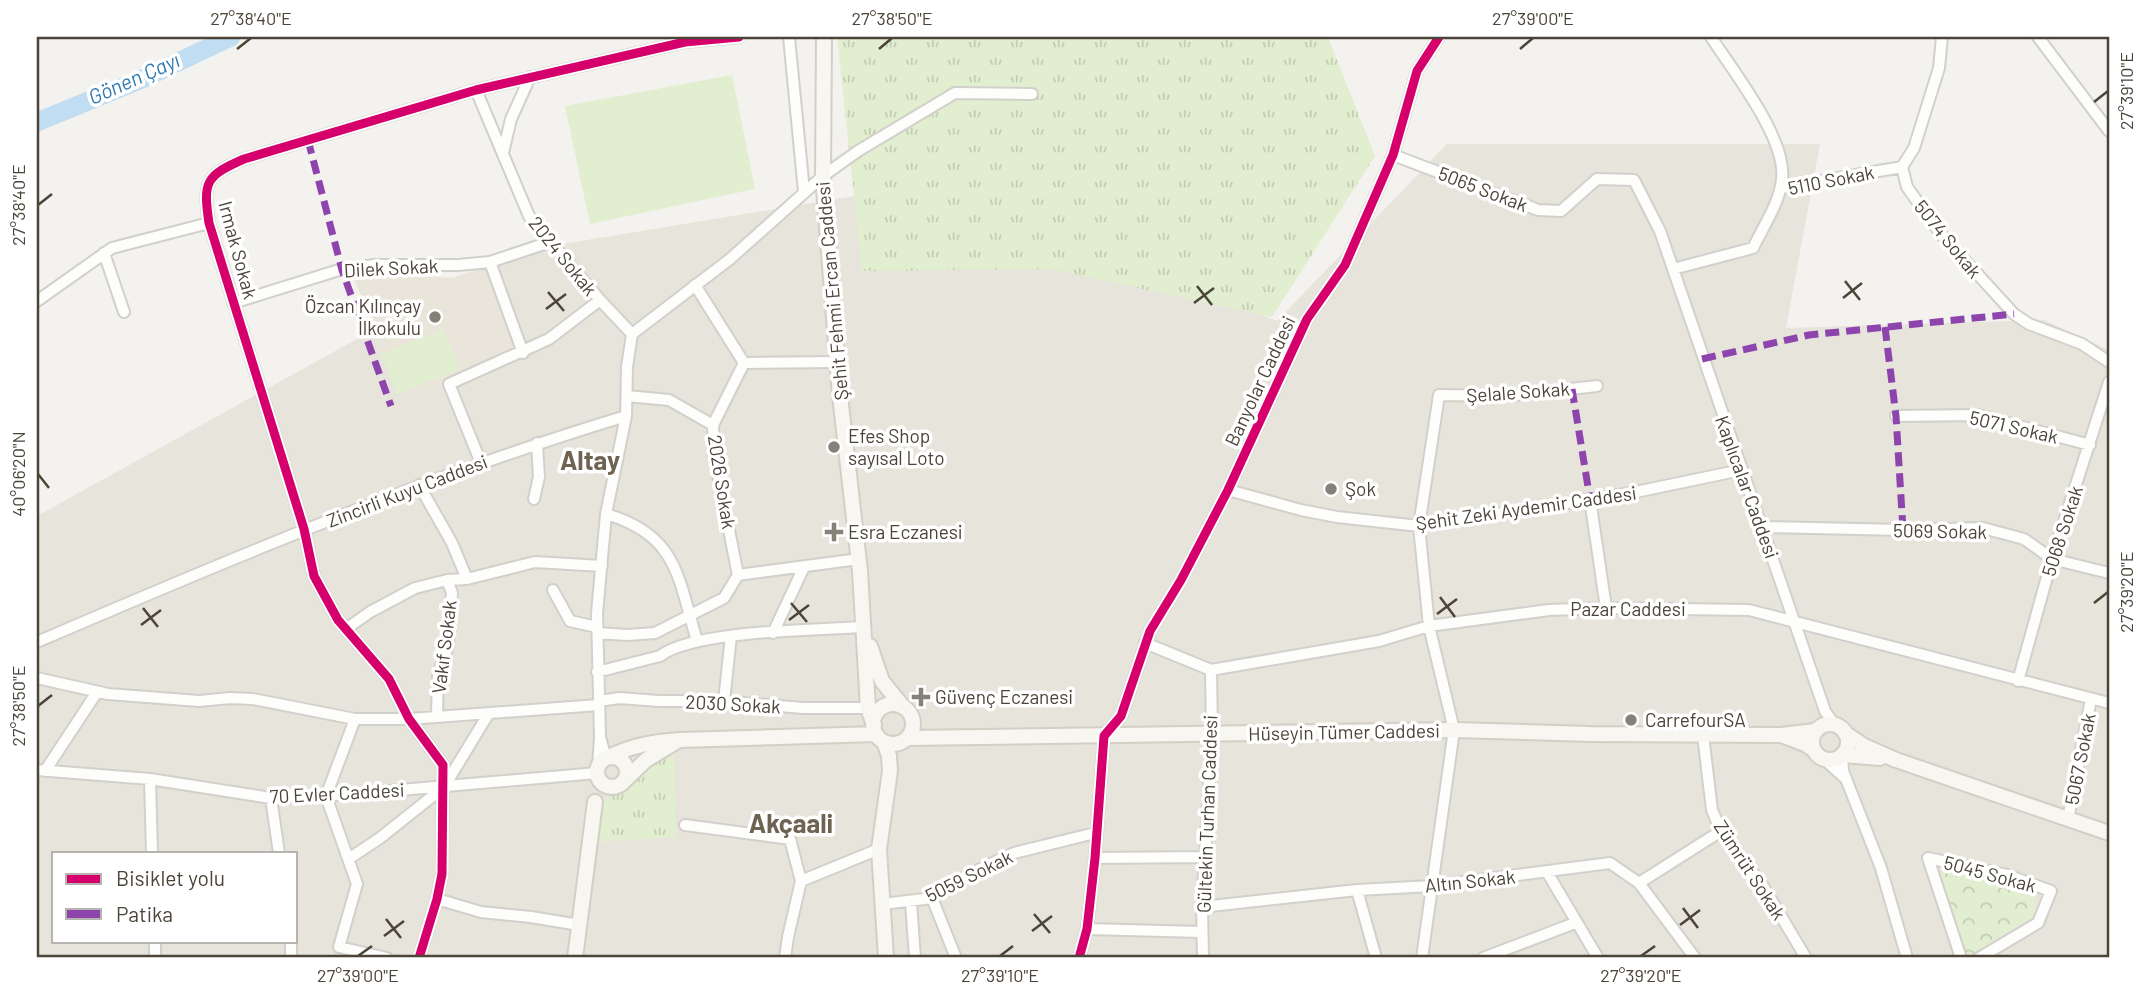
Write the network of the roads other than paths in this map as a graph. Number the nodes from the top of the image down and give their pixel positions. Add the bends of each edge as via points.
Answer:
1 (739, 37) edge
2 (789, 37) edge
3 (824, 37) edge
4 (1440, 37) edge
5 (1711, 37) edge
6 (1942, 37) edge
7 (2038, 37) edge
8 (530, 77) junction
9 (476, 90) junction
10 (1032, 94) dead end
11 (2109, 131) edge
12 (503, 153) junction
13 (1393, 155) junction
14 (1902, 167) junction
15 (822, 176) junction
16 (1781, 188) junction
17 (804, 192) junction
18 (209, 223) junction
19 (550, 242) junction
20 (104, 253) junction
21 (490, 262) junction
22 (1673, 269) junction
23 (695, 285) junction
24 (600, 300) junction
25 (37, 301) edge
26 (233, 303) junction
27 (124, 312) dead end
28 (632, 334) junction
29 (523, 353) junction
30 (837, 362) junction
31 (2109, 362) edge
32 (744, 363) junction
33 (2109, 382) edge
34 (1597, 386) dead end
35 (627, 396) junction
36 (626, 416) junction
37 (1896, 416) dead end
38 (713, 425) junction
39 (537, 443) junction
40 (2090, 445) junction
41 (481, 463) junction
42 (1741, 470) junction
43 (419, 485) junction
44 (1228, 490) junction
45 (534, 499) dead end
46 (1590, 499) junction
47 (606, 514) junction
48 (1419, 526) junction
49 (1763, 527) junction
50 (304, 529) junction
51 (859, 559) junction
52 (2052, 559) junction
53 (602, 566) junction
54 (804, 567) junction
55 (2109, 573) edge
56 (738, 575) junction
57 (467, 579) junction
58 (447, 580) junction
59 (553, 590) dead end
60 (1606, 608) junction
61 (689, 615) junction
62 (1795, 621) junction
63 (1429, 626) junction
64 (864, 627) junction
65 (346, 629) junction
66 (597, 630) junction
67 (773, 633) junction
68 (731, 636) junction
69 (697, 641) junction
70 (37, 642) edge
71 (1145, 643) junction
72 (1211, 670) junction
73 (597, 672) junction
74 (37, 678) edge
75 (2018, 681) junction
76 (97, 692) junction
77 (2091, 699) junction
78 (724, 701) junction
79 (598, 703) junction
80 (2109, 703) edge
81 (1823, 705) junction
82 (868, 708) junction
83 (489, 713) junction
84 (908, 714) junction
85 (438, 715) junction
86 (355, 719) junction
87 (410, 719) junction
88 (1839, 729) junction
89 (1454, 730) junction
90 (1816, 730) junction
91 (1212, 733) junction
92 (878, 734) junction
93 (1703, 735) junction
94 (1781, 735) junction
95 (1104, 736) junction
96 (908, 738) junction
97 (953, 738) junction
98 (679, 740) junction
99 (1819, 755) junction
100 (1842, 755) junction
101 (1896, 760) junction
102 (602, 767) junction
103 (41, 770) edge
104 (150, 779) junction
105 (1848, 781) junction
106 (619, 784) junction
107 (444, 787) junction
108 (326, 796) junction
109 (271, 798) junction
110 (595, 802) junction
111 (2068, 819) junction
112 (685, 825) dead end
113 (1721, 831) junction
114 (1096, 833) junction
115 (2109, 833) edge
116 (879, 849) junction
117 (152, 852) edge
118 (279, 852) edge
119 (1205, 857) junction
120 (350, 858) junction
121 (1095, 858) junction
122 (1547, 872) junction
123 (801, 881) junction
124 (1639, 883) junction
125 (1432, 886) junction
126 (1357, 890) junction
127 (932, 898) junction
128 (437, 899) junction
129 (911, 902) junction
130 (883, 904) junction
131 (1202, 907) junction
132 (1576, 923) junction
133 (579, 925) junction
134 (1087, 929) junction
135 (1202, 932) junction
136 (387, 958) edge
137 (419, 958) edge
138 (575, 958) edge
139 (785, 958) edge
140 (886, 958) edge
141 (915, 958) edge
142 (956, 958) edge
143 (1079, 958) edge
144 (1203, 958) edge
145 (1376, 958) edge
146 (1422, 958) edge
147 (1483, 958) edge
148 (1598, 958) edge
149 (1695, 958) edge
150 (1806, 958) edge
151 (1907, 958) edge
152 (1961, 958) edge
153 (1979, 958) edge

1 - 8 street, Irmak Sokak via 685,41
2 - 17 street
3 - 15 main road, Şehit Fehmi Ercan Caddesi
4 - 13 street, Banyolar Caddesi via 1417,71
5 - 16 street via 1773,134 1782,164
6 - 14 street via 1939,68 1914,148
7 - 11 street
8 - 9 street, Irmak Sokak
8 - 12 street via 511,119
9 - 12 street, 2024 Sokak
9 - 18 street, Irmak Sokak via 226,167 204,191
10 - 15 street via 955,93
12 - 19 street, 2024 Sokak via 529,216
13 - 22 street, 5065 Sokak via 1538,210 1561,211 1598,179 1634,180
13 - 44 street, Banyolar Caddesi via 1345,265 1307,319
14 - 16 street, 5110 Sokak
14 - 31 street, 5074 Sokak via 1907,187 1940,233 2014,314 2082,344
15 - 17 street
15 - 30 main road, Şehit Fehmi Ercan Caddesi
16 - 22 street, 5110 Sokak via 1753,248
17 - 23 street
18 - 20 street, Irmak Sokak
18 - 26 street, Irmak Sokak
19 - 21 street, Dilek Sokak
19 - 24 street, 2024 Sokak
20 - 25 street, Irmak Sokak
20 - 27 street
21 - 26 street, Dilek Sokak via 339,270
21 - 29 street
22 - 42 street, Kaplıcalar Caddesi
23 - 28 street
23 - 32 street
24 - 28 street, 2024 Sokak
24 - 29 street
26 - 50 street, Irmak Sokak
28 - 35 street
29 - 41 street via 449,384
30 - 32 street
30 - 51 main road, Şehit Fehmi Ercan Caddesi
32 - 38 street, 2026 Sokak
33 - 40 street, 5068 Sokak
34 - 48 street, Şelale Sokak via 1508,396 1439,395
35 - 36 street
35 - 38 street via 669,400
36 - 39 street, Zincirli Kuyu Caddesi
36 - 47 street
37 - 40 street, 5071 Sokak via 1978,415
38 - 56 street, 2026 Sokak via 714,455
39 - 41 street, Zincirli Kuyu Caddesi
39 - 45 street via 540,477
40 - 52 street, 5068 Sokak
41 - 43 street, Zincirli Kuyu Caddesi
42 - 46 street, Şehit Zeki Aydemir Caddesi
42 - 49 street, Kaplıcalar Caddesi
43 - 50 street, Zincirli Kuyu Caddesi
43 - 57 street
44 - 48 street, Şehit Zeki Aydemir Caddesi via 1313,512
44 - 71 street, Banyolar Caddesi
46 - 48 street, Şehit Zeki Aydemir Caddesi
46 - 60 street
47 - 53 street
47 - 61 street via 635,524 664,548 674,564
48 - 63 street
49 - 52 street, 5069 Sokak via 1983,528 2024,539
49 - 62 street, Kaplıcalar Caddesi
50 - 65 street, Irmak Sokak via 314,576
50 - 70 street, Zincirli Kuyu Caddesi
51 - 54 street
51 - 64 main road, Şehit Fehmi Ercan Caddesi
52 - 55 street, 5069 Sokak
52 - 75 street, 5068 Sokak
53 - 57 street via 535,562
53 - 66 street
54 - 56 street
54 - 67 street
56 - 61 street via 724,598
57 - 58 street
58 - 65 street via 415,588
58 - 85 street, Vakıf Sokak via 452,593 448,646 438,675
59 - 66 street via 570,621
60 - 62 street, Pazar Caddesi via 1749,610
60 - 63 street, Pazar Caddesi via 1549,610
61 - 66 street via 655,633
61 - 69 street
62 - 75 street, Pazar Caddesi
62 - 81 street, Kaplıcalar Caddesi
63 - 72 street, Pazar Caddesi via 1379,641
63 - 89 street
64 - 67 street
64 - 82 main road, Şehit Fehmi Ercan Caddesi
64 - 84 main road, Şehit Fehmi Ercan Caddesi via 882,681
65 - 87 street, Irmak Sokak via 389,679
66 - 73 street
67 - 68 street
68 - 69 street
68 - 78 street
69 - 73 street
71 - 72 street
71 - 95 street, Banyolar Caddesi via 1121,716
72 - 91 street, Gültekin Turhan Caddesi
73 - 79 street
74 - 76 street, 2030 Sokak
75 - 77 street, Pazar Caddesi
76 - 86 street, 2030 Sokak via 199,701 253,699
76 - 103 street
77 - 80 street, Pazar Caddesi
77 - 111 street, 5067 Sokak
78 - 79 street, 2030 Sokak via 619,698
78 - 82 street, 2030 Sokak
79 - 83 street, 2030 Sokak
79 - 102 street
81 - 88 street, Kaplıcalar Caddesi
81 - 90 street
82 - 92 main road, Şehit Fehmi Ercan Caddesi
83 - 85 street, 2030 Sokak
83 - 107 street
84 - 92 main road via 898,705 885,706 876,715
84 - 96 main road
84 - 97 main road, Şehit Fehmi Ercan Caddesi
85 - 87 street, 2030 Sokak
86 - 87 street, 2030 Sokak
86 - 108 street
87 - 107 street, Irmak Sokak via 443,765
88 - 90 main road, Hüseyin Tümer Caddesi via 1828,724
88 - 100 main road via 1848,742
88 - 101 main road
89 - 91 main road, Hüseyin Tümer Caddesi
89 - 93 main road, Hüseyin Tümer Caddesi
89 - 125 street
90 - 94 main road, Hüseyin Tümer Caddesi
90 - 99 main road via 1812,739
91 - 95 main road, Hüseyin Tümer Caddesi
91 - 119 street, Gültekin Turhan Caddesi
92 - 96 main road via 896,744
92 - 98 main road
92 - 116 main road, Şehit Fehmi Ercan Caddesi via 889,756 890,771
93 - 94 main road, Hüseyin Tümer Caddesi
93 - 113 street, Zümrüt Sokak via 1712,810
94 - 99 main road, Hüseyin Tümer Caddesi
95 - 97 main road, Hüseyin Tümer Caddesi
95 - 114 street
96 - 97 main road, Hüseyin Tümer Caddesi
98 - 102 main road via 622,750
98 - 106 main road
99 - 100 main road via 1834,760
99 - 105 street
100 - 101 main road
100 - 105 street
101 - 111 main road
102 - 106 main road via 605,785
102 - 106 main road via 617,758 625,763 627,773
102 - 107 street, 70 Evler Caddesi
102 - 110 main road
103 - 104 street, 70 Evler Caddesi
104 - 109 street, 70 Evler Caddesi
104 - 117 street
105 - 151 street via 1881,868
106 - 110 main road
107 - 108 street, 70 Evler Caddesi
107 - 120 street
107 - 128 street
108 - 109 street, 70 Evler Caddesi
108 - 120 street
109 - 118 street
110 - 133 main road
111 - 115 main road
112 - 123 street via 790,839
113 - 124 street
113 - 150 street, Zümrüt Sokak via 1763,886
114 - 121 street
114 - 127 street, 5059 Sokak via 1014,853
116 - 123 street
116 - 130 main road, Şehit Fehmi Ercan Caddesi
119 - 121 street
119 - 131 street, Gültekin Turhan Caddesi
120 - 136 street via 357,884 339,947
121 - 134 street
122 - 124 street, Altın Sokak via 1610,863
122 - 125 street, Altın Sokak
122 - 132 street
123 - 139 street
124 - 149 street, Altın Sokak
125 - 126 street, Altın Sokak
125 - 146 street
126 - 131 street, Altın Sokak
126 - 145 street
127 - 129 street, 5059 Sokak
127 - 142 street
128 - 133 street via 481,912
128 - 137 street
129 - 130 street, 5059 Sokak
129 - 141 street
130 - 140 main road, Şehit Fehmi Ercan Caddesi
131 - 135 street, Gültekin Turhan Caddesi
132 - 147 street
132 - 148 street
133 - 138 main road
134 - 135 street
134 - 143 street
135 - 144 street, Gültekin Turhan Caddesi
152 - 153 street, 5045 Sokak via 1928,858 2007,875 2051,891 2038,923

